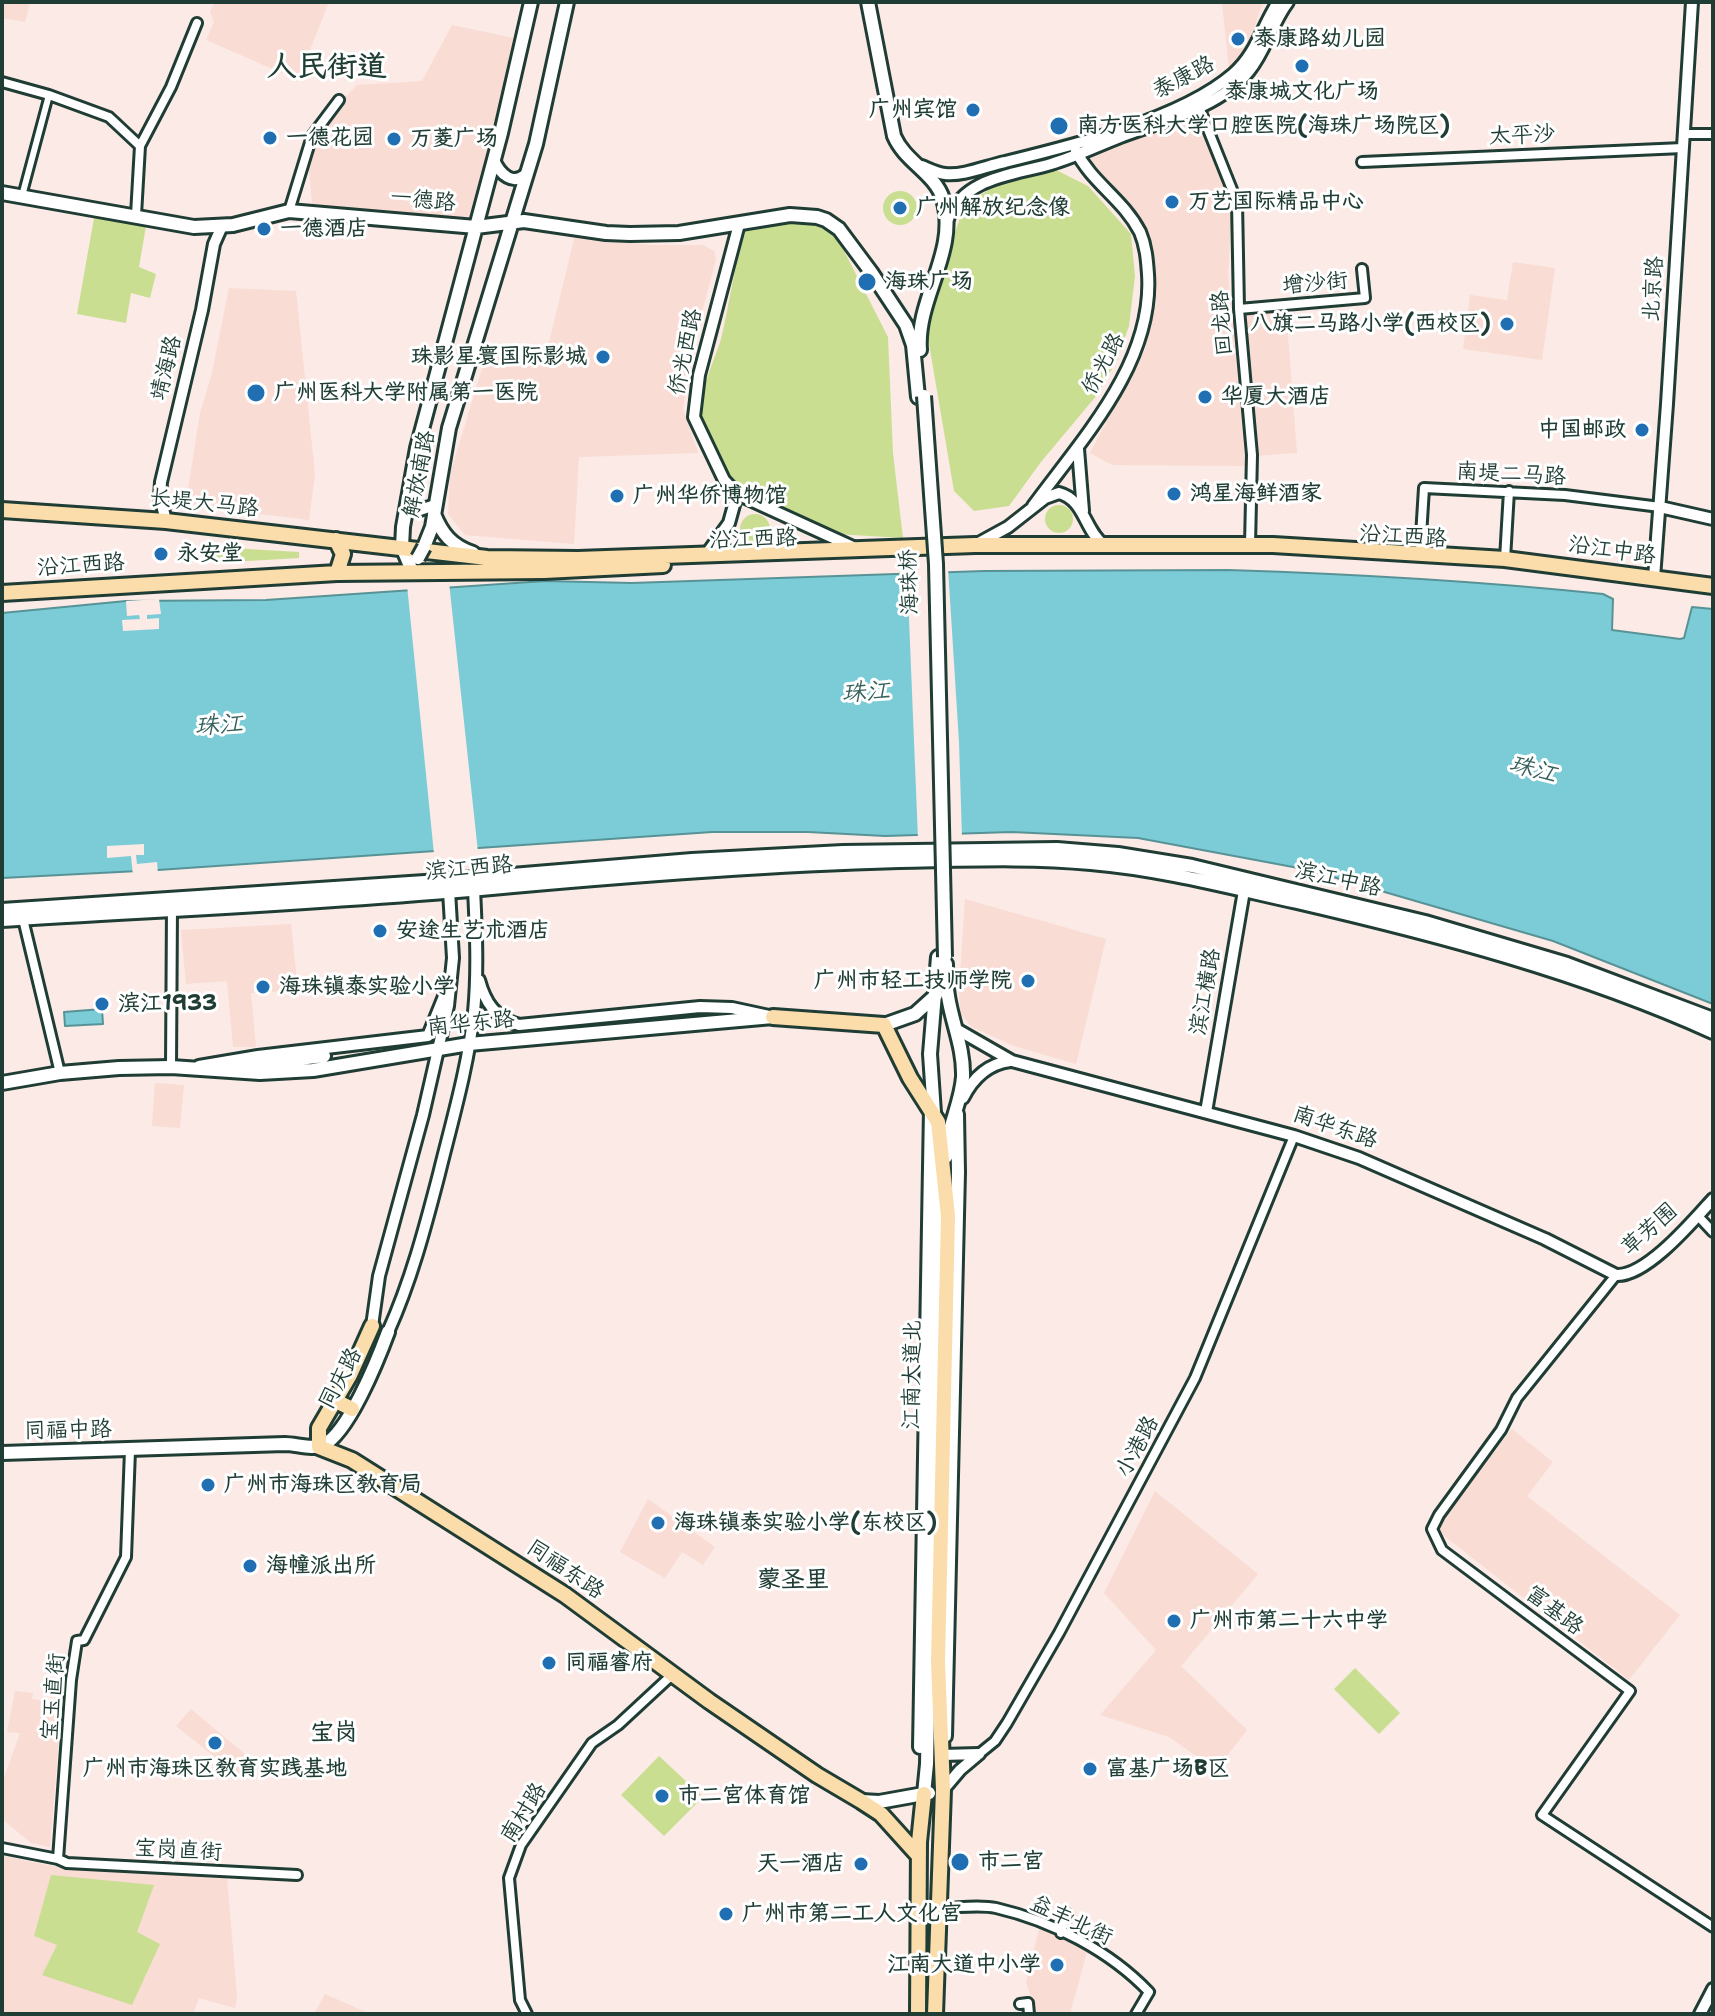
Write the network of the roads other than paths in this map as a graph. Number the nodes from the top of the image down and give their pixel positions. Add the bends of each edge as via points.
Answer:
1 (531, 2) edge
2 (567, 2) edge
3 (868, 2) edge
4 (1278, 2) edge
5 (1288, 2) edge
6 (1692, 2) edge
7 (197, 23) dead end
8 (2, 82) edge
9 (49, 95) junction
10 (339, 100) dead end
11 (1199, 107) junction
12 (1684, 134) junction
13 (1713, 134) edge
14 (140, 146) junction
15 (1683, 148) junction
16 (1075, 150) junction
17 (909, 159) junction
18 (494, 160) junction
19 (1362, 162) dead end
20 (527, 173) junction
21 (2, 193) edge
22 (22, 196) junction
23 (289, 211) junction
24 (136, 215) junction
25 (948, 219) junction
26 (512, 221) junction
27 (739, 224) junction
28 (222, 226) junction
29 (476, 227) junction
30 (839, 229) joint
31 (1362, 269) dead end
32 (1239, 309) junction
33 (921, 396) junction
34 (1078, 449) junction
35 (1509, 491) junction
36 (737, 494) junction
37 (407, 500) junction
38 (1033, 506) junction
39 (1660, 507) junction
40 (2, 510) edge
41 (435, 510) junction
42 (1083, 514) junction
43 (1713, 519) edge
44 (166, 521) junction
45 (336, 540) junction
46 (975, 545) junction
47 (1104, 545) junction
48 (1250, 545) junction
49 (402, 547) junction
50 (855, 548) junction
51 (1420, 552) junction
52 (706, 555) junction
53 (487, 558) junction
54 (418, 559) junction
55 (1505, 563) junction
56 (337, 573) junction
57 (1654, 578) junction
58 (1713, 586) edge
59 (2, 593) edge
60 (940, 855) junction
61 (462, 879) junction
62 (1245, 885) junction
63 (474, 889) junction
64 (449, 891) junction
65 (172, 904) junction
66 (2, 910) edge
67 (23, 919) junction
68 (2, 920) edge
69 (942, 957) junction
70 (476, 970) junction
71 (452, 973) junction
72 (936, 995) junction
73 (773, 1017) junction
74 (1713, 1019) edge
75 (559, 1020) junction
76 (884, 1025) junction
77 (958, 1030) junction
78 (1713, 1032) edge
79 (428, 1036) junction
80 (518, 1041) junction
81 (439, 1043) junction
82 (469, 1044) junction
83 (324, 1056) dead end
84 (1012, 1061) junction
85 (171, 1067) junction
86 (191, 1068) junction
87 (60, 1073) junction
88 (2, 1083) edge
89 (932, 1107) junction
90 (1206, 1112) junction
91 (957, 1114) junction
92 (1294, 1136) junction
93 (1713, 1199) edge
94 (948, 1216) junction
95 (1698, 1216) junction
96 (1713, 1232) edge
97 (1616, 1275) junction
98 (372, 1326) joint
99 (388, 1332) joint
100 (336, 1401) junction
101 (352, 1409) junction
102 (319, 1447) junction
103 (133, 1450) junction
104 (2, 1453) edge
105 (673, 1674) junction
106 (979, 1754) junction
107 (942, 1755) junction
108 (943, 1790) junction
109 (924, 1794) junction
110 (861, 1801) junction
111 (2, 1848) edge
112 (918, 1855) junction
113 (58, 1859) junction
114 (297, 1875) dead end
115 (940, 1908) junction
116 (1067, 1914) dead end
117 (1713, 1927) edge
118 (1061, 1933) junction
119 (1713, 1989) edge
120 (1020, 2004) dead end
121 (527, 2014) edge
122 (918, 2014) edge
123 (935, 2014) edge
124 (1029, 2014) edge
125 (1136, 2014) edge
126 (1700, 2014) edge

1 - 18 main road, 解放南路
2 - 20 main road, 解放南路
3 - 17 main road via 894,136
4 - 16 street, 泰康路 via 1253,51 1225,81
5 - 11 street, 泰康路 via 1249,71
6 - 12 street, 北京路
7 - 14 street
8 - 9 street
9 - 14 street via 109,117
9 - 22 street
10 - 23 street via 312,136
11 - 16 street, 泰康路
11 - 32 street, 回龙路 via 1237,202
12 - 13 street
12 - 15 street, 北京路
14 - 24 street
15 - 19 street, 太平沙
15 - 39 street, 北京路
16 - 17 street, 泰康路 via 947,174
16 - 25 street, 泰康路 via 1053,164 990,180 957,201
16 - 34 street, 侨光路 via 1129,212 1142,236 1148,285 1145,323 1135,354
17 - 25 main road via 934,182
18 - 20 street via 509,178
18 - 29 main road, 解放南路
20 - 26 main road, 解放南路
21 - 22 main road, 一德路
22 - 24 main road, 一德路
23 - 28 main road, 一德路
23 - 29 main road, 一德路
24 - 28 main road, 一德路 via 194,227
25 - 33 main road, 海珠桥 via 920,335
26 - 27 main road, 一德路 via 630,234
26 - 29 main road, 一德路
26 - 41 main road, 解放南路 via 449,428
27 - 30 main road, 一德路 via 802,215
27 - 36 street, 侨光西路 via 699,375 694,417 724,480
28 - 44 street, 靖海路 via 161,482
29 - 37 main road, 解放南路
30 - 33 main road, 海珠桥 via 906,325
31 - 32 street, 增沙街 via 1365,298
32 - 48 street, 回龙路 via 1252,455
33 - 69 main road, 海珠桥, bridge via 936,564
34 - 38 street, 侨光路
34 - 42 street
35 - 39 street, 南堤二马路
35 - 51 street, 南堤二马路 via 1424,488
35 - 55 street
36 - 50 street
36 - 52 street via 729,523
37 - 41 street via 420,510
37 - 49 main road, 解放南路
38 - 42 street via 1059,493 1072,498
38 - 46 street
39 - 43 street
39 - 57 street, 北京路
40 - 44 main road, 长堤大马路
41 - 53 main road via 451,542
41 - 54 main road, 解放南路
42 - 47 street
44 - 45 main road, 长堤大马路
45 - 49 main road, 长堤大马路
45 - 56 main road via 343,554
46 - 47 main road, 沿江西路
46 - 50 main road, 沿江西路
47 - 48 main road, 沿江西路
48 - 51 main road, 沿江西路
49 - 53 main road, 沿江西路
49 - 54 main road, 解放南路
50 - 52 main road, 沿江西路
51 - 55 main road, 沿江西路
52 - 53 main road, 沿江西路
54 - 55 main road, 沿江西路 via 560,571 876,555 1147,551
54 - 56 main road, 沿江西路
55 - 57 main road, 沿江中路
56 - 59 main road, 沿江西路
57 - 58 main road, 沿江中路
60 - 61 main road, 滨江西路 via 843,852
60 - 62 main road, 滨江中路 via 1114,865
60 - 63 main road, 滨江西路
61 - 63 street
61 - 64 street
61 - 65 main road, 滨江西路
62 - 74 main road, 滨江中路 via 1470,934
62 - 78 main road, 滨江中路 via 1467,944
62 - 90 street, 滨江横路
63 - 64 main road, 滨江西路
63 - 70 street
64 - 65 main road, 滨江西路
64 - 71 street
65 - 66 main road, 滨江西路
65 - 67 main road, 滨江西路
65 - 85 street
67 - 68 main road, 滨江西路
67 - 87 street
69 - 72 main road, 江南大道北
69 - 77 main road, 江南大道北
70 - 75 street via 489,1005 504,1019 527,1025
70 - 82 street
71 - 79 street
71 - 81 street
72 - 76 main road, 南华东路 via 915,1014
72 - 89 main road, 江南大道北
73 - 75 street via 700,1007
73 - 76 main road, 南华东路
73 - 80 main road, 南华东路
75 - 80 street
76 - 89 main road via 910,1078
77 - 84 street, 南华东路
77 - 91 main road, 江南大道北 via 963,1066
79 - 81 street
79 - 86 street
80 - 82 main road, 南华东路
81 - 82 main road, 南华东路
81 - 86 main road, 南华东路 via 302,1071
81 - 98 street via 379,1276
82 - 99 street via 413,1269
83 - 86 main road
84 - 90 street, 南华东路
84 - 91 street via 975,1078
85 - 86 main road, 南华东路
85 - 87 main road, 南华东路
87 - 88 main road, 南华东路
89 - 94 main road via 941,1134
89 - 109 main road, 江南大道北 via 938,1219
90 - 92 street, 南华东路
91 - 94 main road, 江南大道北 via 946,1151
91 - 107 main road via 948,1704
92 - 97 street, 南华东路 via 1370,1162
92 - 106 street, 小港路 via 1195,1378 1015,1710 995,1741
93 - 95 street, 草芳围
94 - 107 main road, 江南大道北 via 938,1662
95 - 96 street, 草芳围
95 - 97 street, 草芳围 via 1647,1263
97 - 117 street, 富基路 via 1517,1398 1432,1529 1442,1550 1630,1691 1542,1815
98 - 100 main road, 同庆路
99 - 101 main road, 同庆路
100 - 101 main road
100 - 102 main road, 同庆路 via 319,1428
101 - 102 main road, 同庆路 via 335,1438
102 - 103 main road, 同福东路
102 - 105 main road, 同福东路 via 352,1460 491,1547
103 - 104 main road, 同福中路
103 - 113 street, 宝玉直街 via 126,1557 75,1651
105 - 110 main road, 同福东路
105 - 121 street, 南村路 via 592,1743 521,1845 509,1878 520,2000
106 - 107 street
106 - 108 street
107 - 108 main road, 江南大道北
108 - 109 main road
108 - 115 main road, 江南大道北
109 - 110 main road
109 - 112 main road
110 - 112 main road, 同福东路 via 888,1821
111 - 113 street
112 - 122 main road
113 - 114 street, 宝岗直街
115 - 118 street, 益丰北街 via 994,1908
115 - 123 main road, 江南大道北
116 - 118 street
118 - 125 street, 益丰北街 via 1128,1970 1149,1992
119 - 126 street
120 - 124 street via 1028,2003

